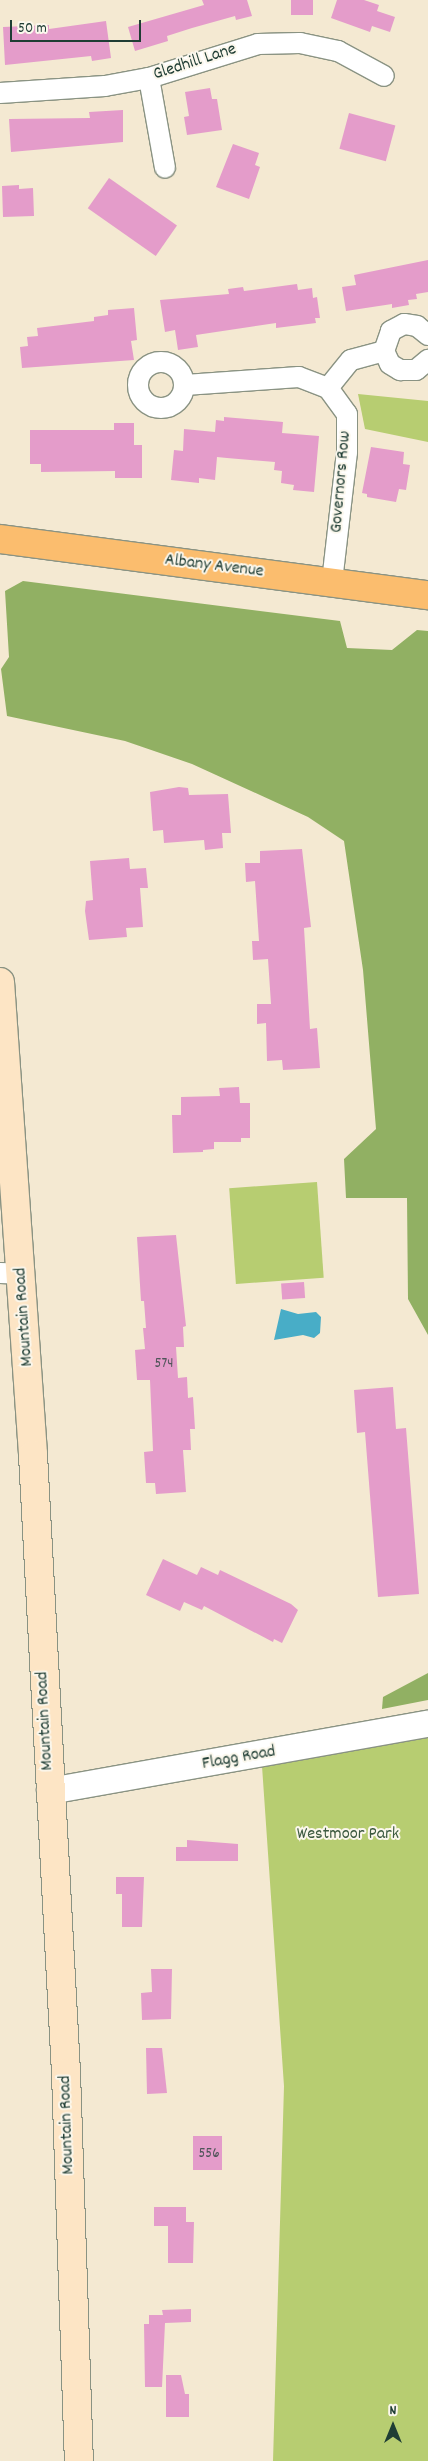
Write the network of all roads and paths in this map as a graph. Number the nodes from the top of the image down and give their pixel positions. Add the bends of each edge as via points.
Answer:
1 (384, 76) dead end
2 (149, 78) junction
3 (0, 93) edge
4 (165, 168) dead end
5 (428, 335) edge
6 (384, 351) junction
7 (428, 360) edge
8 (185, 385) dead end
9 (328, 388) junction
10 (0, 539) edge
11 (332, 582) junction
12 (428, 595) edge
13 (0, 982) edge
14 (9, 1221) edge
15 (11, 1274) edge
16 (428, 1724) edge
17 (50, 1791) junction
18 (79, 2461) edge

1 - 2 street, Gledhill Lane via 338,51 300,43 258,44
2 - 3 street, Gledhill Lane via 105,86
2 - 4 street
5 - 6 street via 417,326 404,324 391,331
6 - 7 street via 390,364 400,370 416,370
6 - 9 street via 351,360
8 - 9 street via 298,377
9 - 11 street, Governors Row via 347,414 348,452
10 - 11 highway, Albany Avenue
11 - 12 highway, Albany Avenue
13 - 14 main road, Mountain Road
14 - 15 main road, Mountain Road
15 - 17 main road, Mountain Road
16 - 17 street, Flagg Road
17 - 18 main road, Mountain Road via 66,2073

